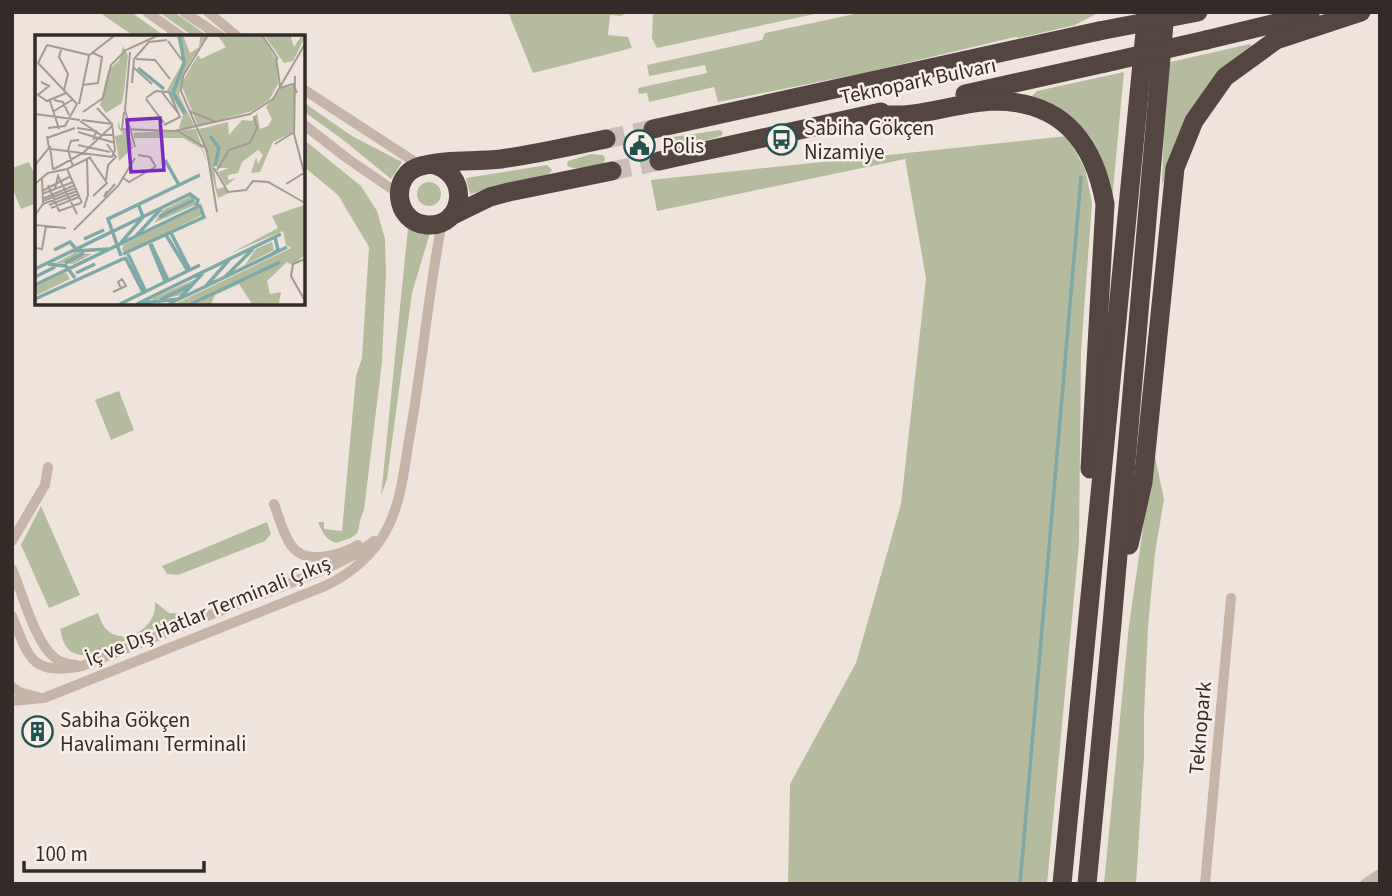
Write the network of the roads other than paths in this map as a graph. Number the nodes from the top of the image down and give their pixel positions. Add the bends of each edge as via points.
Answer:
1 (147, 12) edge
2 (184, 12) edge
3 (208, 12) edge
4 (1147, 12) edge
5 (1165, 12) edge
6 (1198, 12) edge
7 (1325, 12) edge
8 (1361, 12) edge
9 (179, 35) edge
10 (218, 35) edge
11 (236, 35) edge
12 (304, 90) edge
13 (870, 115) junction
14 (304, 125) edge
15 (653, 129) tunnel mouth
16 (606, 139) tunnel mouth
17 (659, 161) tunnel mouth
18 (425, 165) junction
19 (612, 171) tunnel mouth
20 (399, 194) junction
21 (447, 219) junction
22 (48, 467) dead end
23 (274, 504) dead end
24 (397, 507) junction
25 (12, 541) edge
26 (12, 569) edge
27 (1231, 598) dead end
28 (12, 616) edge
29 (1112, 624) junction
30 (1085, 635) junction
31 (82, 666) junction
32 (12, 687) edge
33 (44, 698) junction
34 (12, 701) edge
35 (1380, 874) edge
36 (1062, 884) edge
37 (1087, 884) edge
38 (1208, 884) edge
39 (1365, 884) edge

1 - 9 street
2 - 10 street
3 - 11 street
4 - 30 highway
5 - 29 highway
6 - 15 highway, bridge
7 - 13 highway, Teknopark Bulvarı, bridge
8 - 29 highway via 1276,40 1224,77 1194,121 1175,168 1143,482
12 - 18 street
13 - 17 highway, Teknopark Bulvarı
13 - 30 highway via 905,115 992,102 1038,109 1062,120 1084,142 1101,178 1105,204 1091,428
14 - 20 street
16 - 18 highway via 499,159
18 - 20 highway via 405,176
18 - 21 highway via 446,170 457,184 459,201
19 - 21 highway via 490,197
20 - 21 highway via 403,210 412,220 425,225
21 - 24 street, İç ve Dış Hatlar Terminali Çıkış via 429,295 422,370
22 - 25 street via 45,485
23 - 24 street via 292,548 319,557 350,550 369,539
24 - 31 street, İç ve Dış Hatlar Terminali Çıkış via 371,544 344,561
24 - 33 street, İç ve Dış Hatlar Terminali Çıkış via 369,554 338,580
26 - 31 street via 47,650 66,664
27 - 38 street, Teknopark
28 - 31 street, İç ve Dış Hatlar Terminali Çıkış via 33,661 48,668
29 - 37 highway
30 - 36 highway
32 - 33 street
33 - 34 street, İç ve Dış Hatlar Terminali Çıkış
35 - 39 street

